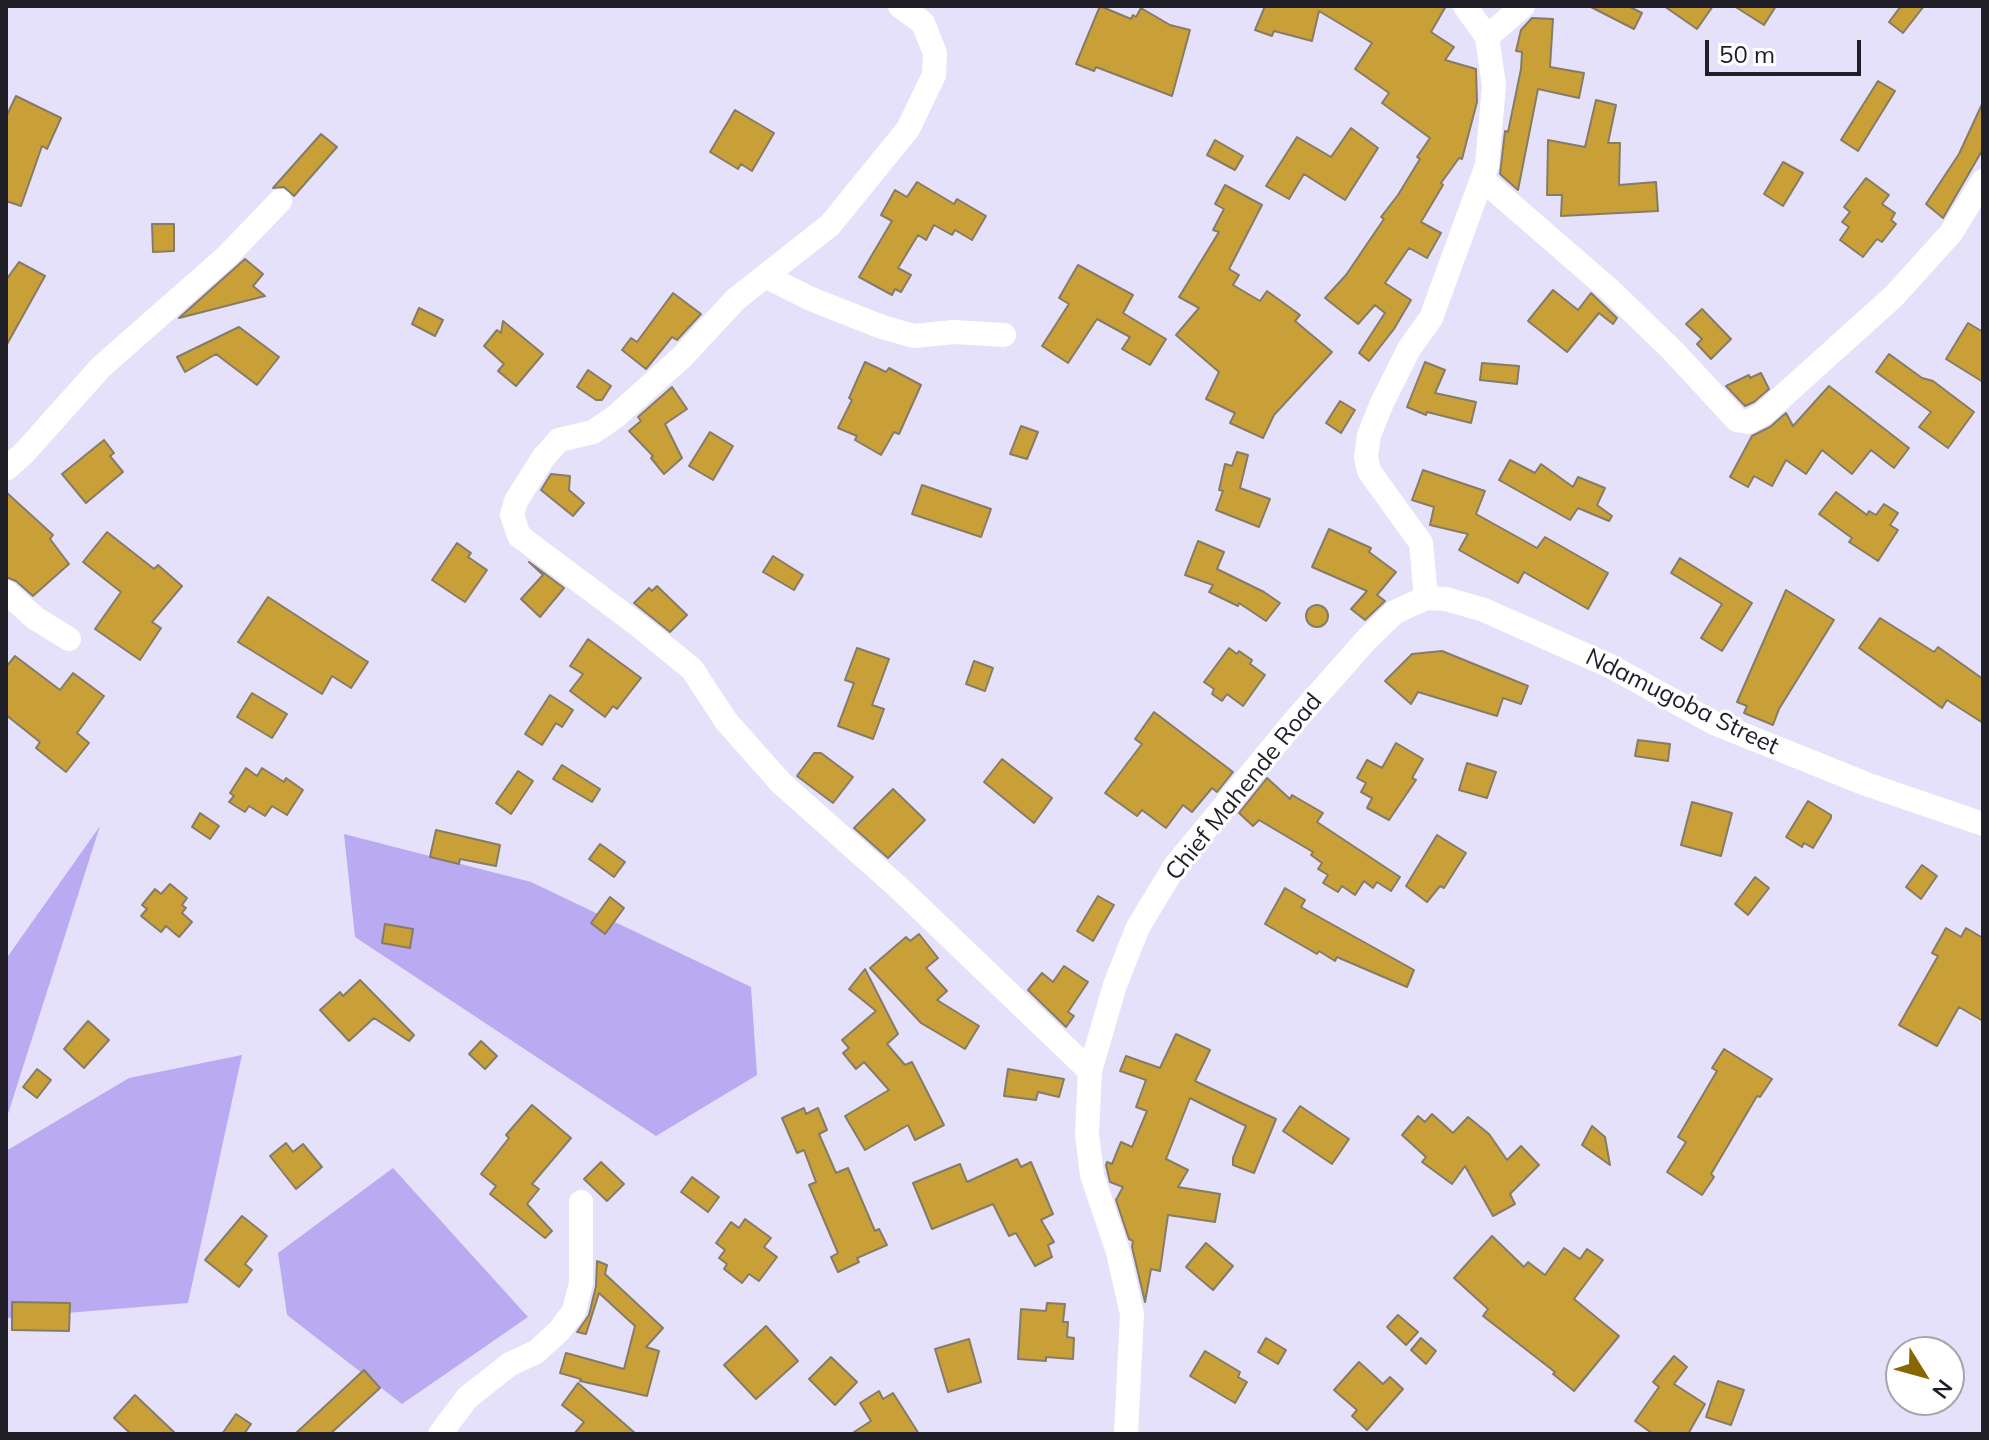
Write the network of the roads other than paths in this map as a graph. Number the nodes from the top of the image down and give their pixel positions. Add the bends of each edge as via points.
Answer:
1 (900, 6) edge
2 (1465, 6) edge
3 (1523, 6) edge
4 (1487, 37) junction
5 (1483, 180) junction
6 (1983, 181) edge
7 (280, 201) dead end
8 (767, 277) junction
9 (1004, 335) dead end
10 (6, 469) edge
11 (6, 592) edge
12 (1426, 598) junction
13 (69, 639) dead end
14 (1983, 824) edge
15 (1090, 1071) junction
16 (581, 1202) dead end
17 (440, 1434) edge
18 (1126, 1434) edge

1 - 8 street via 923,23 935,53 934,75 922,102 908,129 830,225
2 - 4 street
3 - 4 street
4 - 5 street via 1494,85
5 - 6 street via 1611,291 1737,420 1748,422 1894,296 1951,233
5 - 12 street via 1431,318 1382,403 1366,457 1369,471 1421,543
7 - 10 street via 226,257 101,367
8 - 9 street via 811,299 914,336
8 - 15 street via 736,299 615,417 593,432 559,440 516,501 512,515 519,536 692,669 726,721 781,783
11 - 13 street
12 - 14 street, Ndamugoba Street via 1484,610 1610,666 1714,723
12 - 15 street, Chief Mahende Road via 1395,612 1368,638 1175,866 1138,927
15 - 18 street, Chief Mahende Road via 1087,1134 1092,1175 1132,1314
16 - 17 street via 581,1283 574,1311 536,1352 510,1364 467,1398

